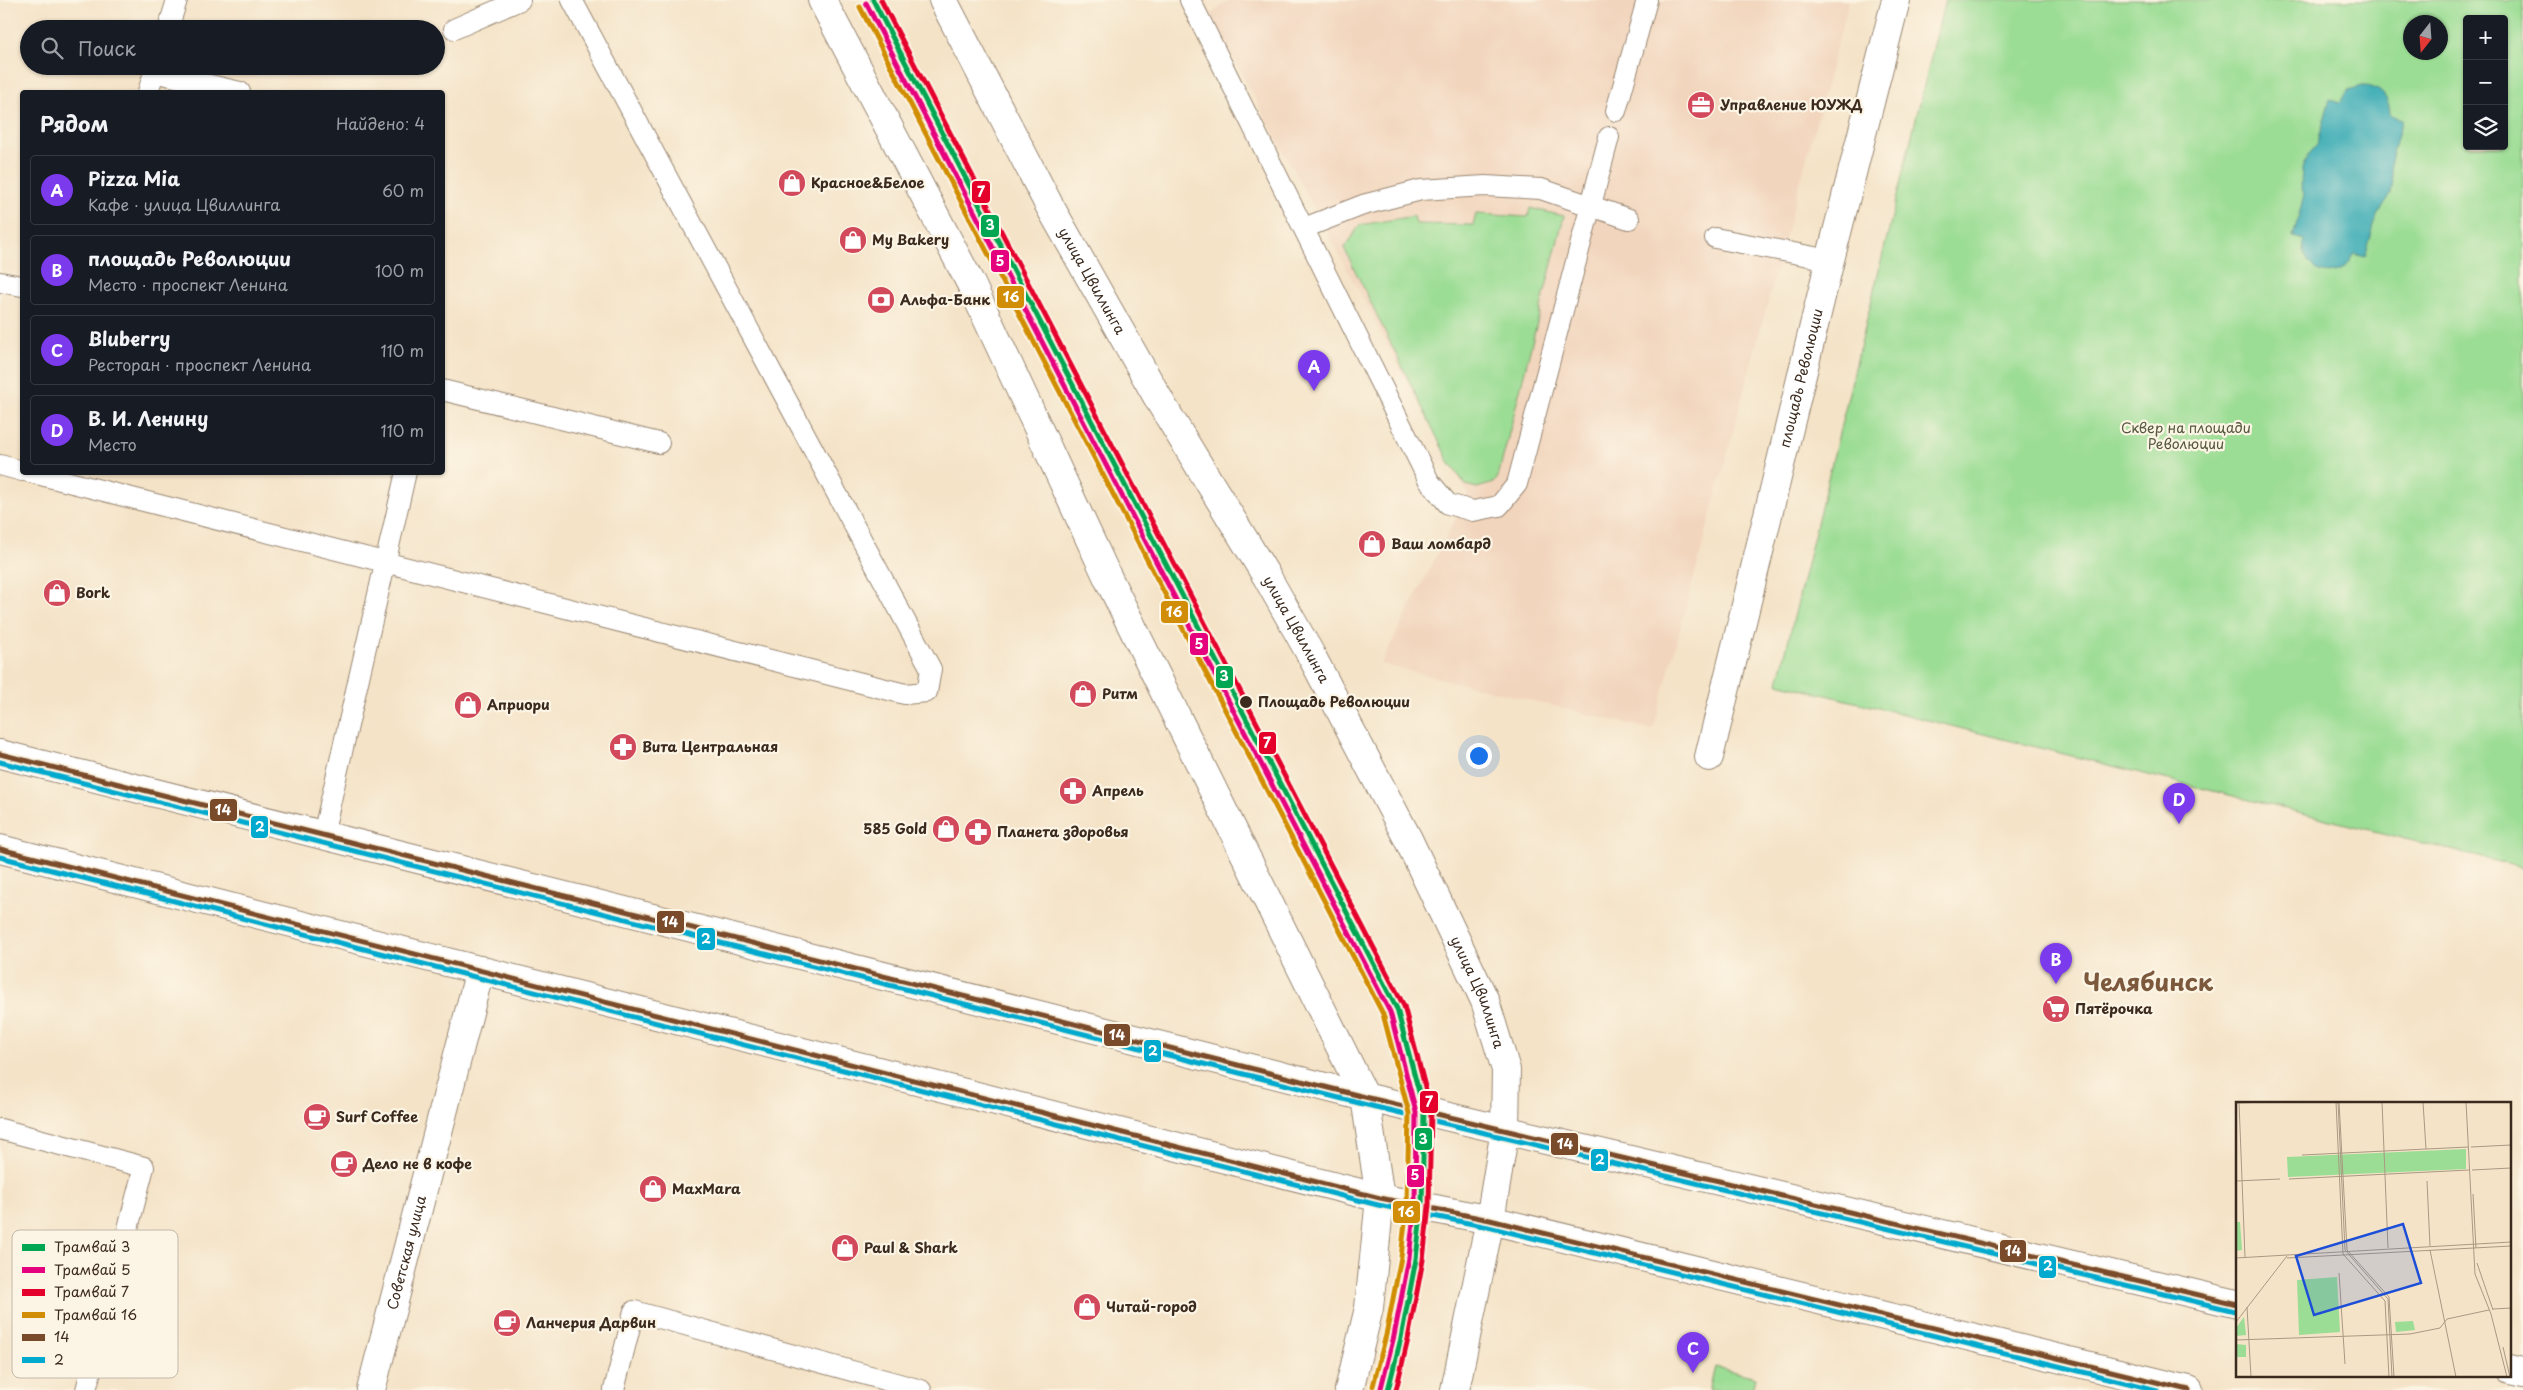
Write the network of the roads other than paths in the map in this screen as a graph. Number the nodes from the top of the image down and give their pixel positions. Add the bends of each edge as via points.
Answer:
1 (177, 0) edge
2 (520, 0) edge
3 (572, 0) edge
4 (822, 0) edge
5 (943, 0) edge
6 (1190, 0) edge
7 (1647, 0) edge
8 (1896, 0) edge
9 (171, 20) edge
10 (454, 29) dead end
11 (153, 75) edge
12 (177, 75) edge
13 (149, 90) edge
14 (233, 90) edge
15 (1616, 111) dead end
16 (1608, 137) dead end
17 (1591, 204) junction
18 (1629, 218) dead end
19 (1304, 228) junction
20 (1715, 238) dead end
21 (1830, 260) junction
22 (0, 282) edge
23 (20, 286) edge
24 (445, 391) edge
25 (659, 443) dead end
26 (0, 465) edge
27 (20, 470) edge
28 (41, 475) edge
29 (405, 475) edge
30 (384, 562) junction
31 (0, 754) edge
32 (1709, 757) dead end
33 (323, 835) junction
34 (0, 849) edge
35 (480, 970) junction
36 (1366, 1097) junction
37 (0, 1129) edge
38 (1505, 1130) junction
39 (1380, 1198) junction
40 (1490, 1220) junction
41 (128, 1230) edge
42 (2236, 1304) edge
43 (2510, 1368) edge
44 (2523, 1372) edge
45 (371, 1390) edge
46 (614, 1390) edge
47 (921, 1390) edge
48 (1349, 1390) edge
49 (1455, 1390) edge
50 (2189, 1390) edge

1 - 9 lane
2 - 10 lane
3 - 30 lane via 931,669 927,692 905,694
4 - 36 main road via 971,284 1107,576
5 - 38 main road, улица Цвиллинга via 1049,205 1162,405 1268,577 1408,839 1485,1002 1506,1070
6 - 19 lane
7 - 15 lane
8 - 21 main road, площадь Революции
11 - 13 lane
12 - 14 lane
16 - 17 lane
17 - 18 lane
17 - 19 lane via 1541,189 1485,186 1421,190 1363,205
17 - 19 lane via 1517,484 1499,506 1473,511 1448,504 1429,481
20 - 21 lane
21 - 32 main road, площадь Революции
22 - 23 lane
24 - 25 lane
26 - 27 lane
28 - 30 lane
29 - 30 lane
30 - 33 lane
31 - 33 main road
33 - 36 main road
34 - 35 main road
35 - 39 main road
35 - 45 main road, Советская улица
36 - 38 main road
36 - 39 main road
37 - 41 lane via 144,1167
38 - 40 main road, улица Цвиллинга
38 - 42 main road
39 - 40 main road
39 - 48 main road via 1369,1308
40 - 49 main road, улица Цвиллинга
40 - 50 main road
43 - 44 main road
46 - 47 lane via 634,1311

